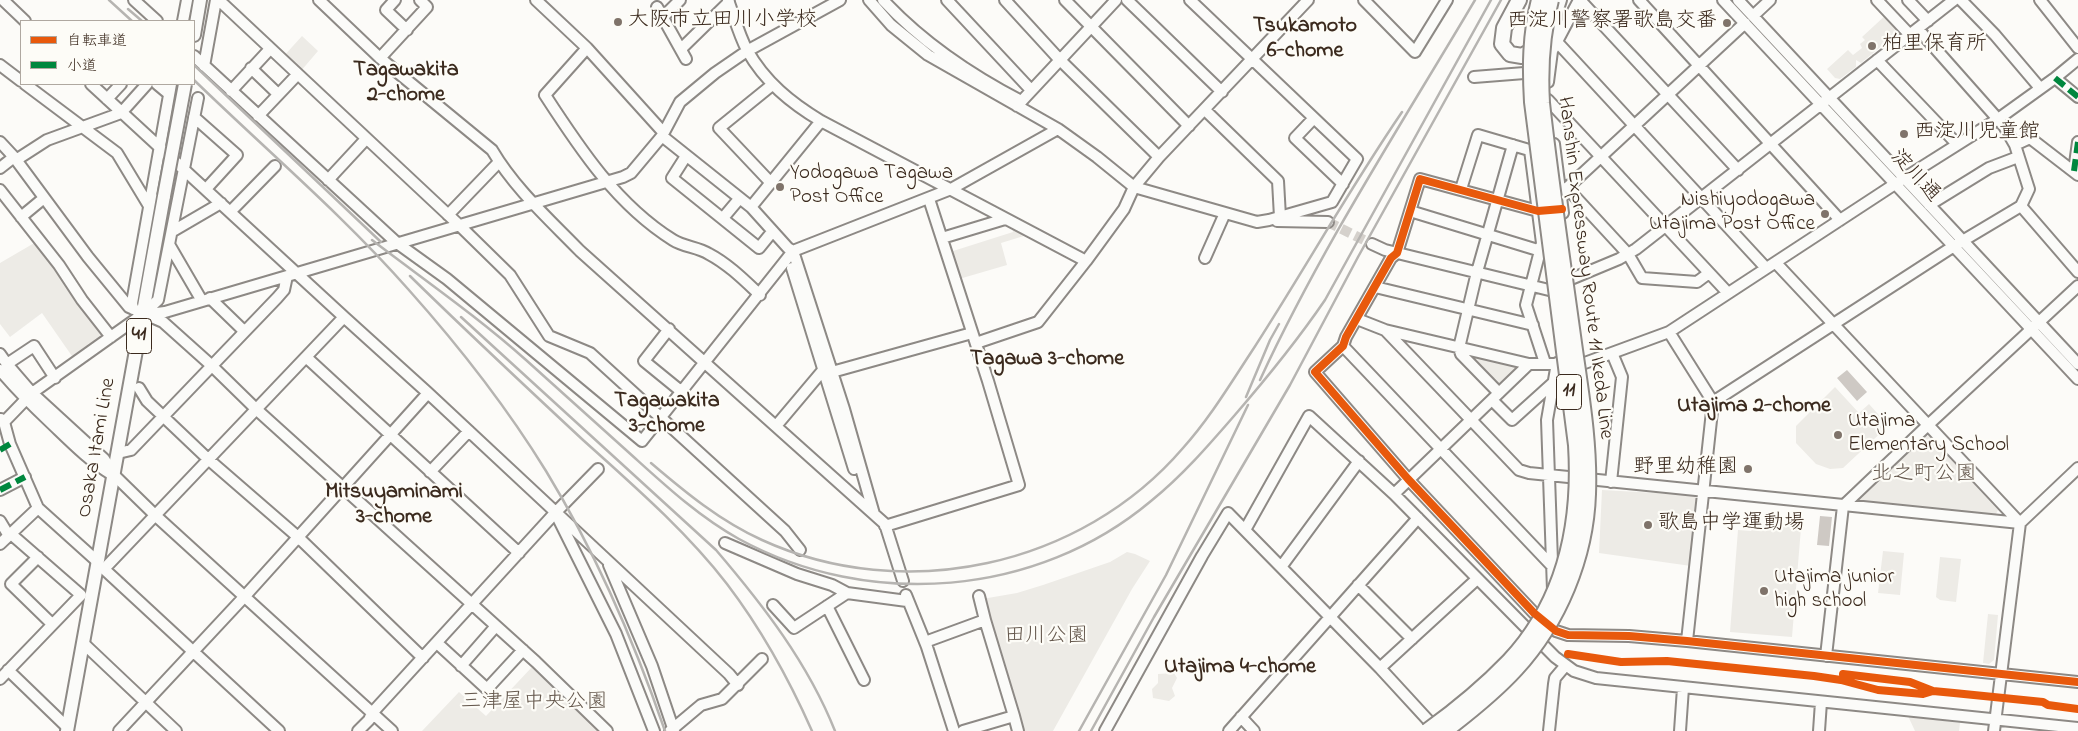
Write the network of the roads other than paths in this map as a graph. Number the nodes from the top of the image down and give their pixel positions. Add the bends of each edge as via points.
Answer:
1 (134, 0) edge
2 (188, 0) edge
3 (200, 0) edge
4 (319, 0) edge
5 (396, 0) edge
6 (420, 0) edge
7 (536, 0) edge
8 (680, 0) edge
9 (840, 0) edge
10 (869, 0) edge
11 (883, 0) edge
12 (947, 0) edge
13 (1005, 0) edge
14 (1065, 0) edge
15 (1116, 0) edge
16 (1127, 0) edge
17 (1190, 0) edge
18 (1308, 0) edge
19 (1364, 0) edge
20 (1519, 0) edge
21 (1561, 0) edge
22 (1579, 0) edge
23 (1638, 0) edge
24 (1723, 0) edge
25 (1738, 0) edge
26 (1770, 0) edge
27 (1877, 0) edge
28 (1908, 0) edge
29 (1954, 0) edge
30 (1962, 0) edge
31 (2040, 0) edge
32 (728, 1) edge
33 (1442, 2) edge
34 (1, 3) edge
35 (220, 4) edge
36 (1544, 4) edge
37 (658, 8) dead end
38 (663, 17) junction
39 (24, 20) edge
40 (156, 20) edge
41 (183, 20) edge
42 (1749, 20) junction
43 (1928, 21) junction
44 (1090, 27) junction
45 (195, 29) edge
46 (407, 30) junction
47 (1914, 32) junction
48 (1557, 42) junction
49 (587, 48) junction
50 (2078, 48) edge
51 (270, 49) junction
52 (681, 49) junction
53 (747, 50) junction
54 (195, 57) edge
55 (380, 58) junction
56 (686, 59) dead end
57 (1059, 59) junction
58 (2078, 59) edge
59 (1253, 60) junction
60 (1877, 60) junction
61 (0, 65) edge
62 (1700, 65) junction
63 (204, 66) junction
64 (251, 68) junction
65 (1548, 74) junction
66 (297, 75) junction
67 (1474, 77) dead end
68 (2055, 78) junction
69 (20, 80) edge
70 (26, 85) edge
71 (92, 85) edge
72 (120, 85) edge
73 (146, 85) edge
74 (158, 85) edge
75 (171, 85) edge
76 (185, 85) edge
77 (772, 85) junction
78 (2040, 88) junction
79 (1031, 90) junction
80 (231, 91) junction
81 (1222, 92) junction
82 (169, 94) junction
83 (278, 94) junction
84 (1668, 95) junction
85 (2078, 97) edge
86 (106, 98) junction
87 (198, 98) dead end
88 (1548, 100) junction
89 (1824, 101) junction
90 (1019, 104) junction
91 (1205, 110) junction
92 (121, 112) junction
93 (258, 116) junction
94 (194, 117) junction
95 (1314, 118) junction
96 (1998, 119) junction
97 (821, 121) junction
98 (1634, 125) junction
99 (1189, 126) junction
100 (83, 127) junction
101 (1058, 129) junction
102 (663, 134) junction
103 (366, 139) junction
104 (0, 142) edge
105 (1770, 142) junction
106 (2078, 142) edge
107 (1957, 144) junction
108 (2015, 144) junction
109 (1514, 145) junction
110 (159, 146) junction
111 (1530, 150) junction
112 (686, 156) junction
113 (1601, 156) junction
114 (1159, 157) junction
115 (1556, 157) junction
116 (2018, 157) junction
117 (15, 158) junction
118 (499, 162) junction
119 (275, 166) dead end
120 (0, 168) edge
121 (184, 169) junction
122 (1738, 170) junction
123 (2076, 173) edge
124 (328, 180) junction
125 (1899, 181) junction
126 (607, 182) junction
127 (771, 183) junction
128 (1343, 184) junction
129 (1134, 187) junction
130 (206, 189) junction
131 (951, 189) junction
132 (1461, 189) junction
133 (1564, 189) junction
134 (0, 190) edge
135 (44, 198) junction
136 (930, 198) junction
137 (1701, 198) junction
138 (739, 199) junction
139 (1498, 199) junction
140 (221, 203) junction
141 (532, 203) junction
142 (1929, 205) junction
143 (149, 206) junction
144 (2021, 206) junction
145 (751, 207) junction
146 (1562, 209) junction
147 (1410, 211) junction
148 (1538, 211) junction
149 (230, 212) junction
150 (1225, 213) junction
151 (448, 215) junction
152 (21, 217) junction
153 (1280, 217) junction
154 (723, 218) junction
155 (1004, 219) junction
156 (1269, 220) junction
157 (1840, 220) junction
158 (1328, 222) tunnel mouth
159 (458, 224) junction
160 (1666, 226) junction
161 (173, 230) junction
162 (772, 232) junction
163 (1488, 234) junction
164 (942, 238) junction
165 (397, 243) junction
166 (1372, 244) tunnel mouth
167 (1958, 244) junction
168 (170, 246) junction
169 (1541, 251) junction
170 (1397, 253) junction
171 (791, 254) junction
172 (1628, 254) junction
173 (1205, 258) dead end
174 (1086, 261) junction
175 (1771, 265) junction
176 (1477, 272) junction
177 (2078, 272) edge
178 (1709, 273) junction
179 (292, 275) junction
180 (1571, 279) junction
181 (1530, 284) junction
182 (2078, 286) edge
183 (1375, 287) junction
184 (1573, 291) junction
185 (1728, 293) junction
186 (760, 295) junction
187 (206, 299) junction
188 (1469, 309) junction
189 (138, 312) junction
190 (344, 317) junction
191 (1357, 319) junction
192 (1834, 324) junction
193 (2036, 324) junction
194 (1533, 325) junction
195 (669, 329) junction
196 (1385, 330) junction
197 (244, 332) junction
198 (972, 332) junction
199 (1669, 332) junction
200 (111, 337) junction
201 (976, 343) junction
202 (1343, 346) junction
203 (1459, 348) junction
204 (1612, 353) junction
205 (0, 354) edge
206 (306, 357) junction
207 (706, 363) junction
208 (1545, 363) junction
209 (1557, 363) junction
210 (1529, 364) junction
211 (1582, 364) junction
212 (2078, 364) edge
213 (212, 365) junction
214 (3, 367) edge
215 (828, 370) junction
216 (55, 378) junction
217 (2078, 379) edge
218 (1553, 383) junction
219 (139, 388) dead end
220 (428, 392) junction
221 (682, 392) junction
222 (30, 396) junction
223 (1495, 396) junction
224 (1713, 402) junction
225 (256, 409) junction
226 (163, 416) junction
227 (661, 418) junction
228 (2, 420) edge
229 (1471, 421) junction
230 (1928, 425) junction
231 (776, 426) junction
232 (469, 431) junction
233 (390, 435) junction
234 (10, 444) junction
235 (1441, 449) junction
236 (0, 450) edge
237 (118, 453) junction
238 (208, 459) junction
239 (1359, 461) junction
240 (2078, 468) edge
241 (598, 470) dead end
242 (430, 472) junction
243 (114, 475) junction
244 (1548, 475) junction
245 (24, 477) junction
246 (1408, 479) junction
247 (1594, 480) junction
248 (1611, 482) junction
249 (344, 488) junction
250 (0, 490) edge
251 (1704, 490) junction
252 (1394, 494) junction
253 (866, 506) junction
254 (1843, 506) junction
255 (38, 508) junction
256 (555, 513) junction
257 (875, 515) junction
258 (156, 516) junction
259 (1418, 518) junction
260 (0, 521) edge
261 (2020, 523) junction
262 (885, 526) junction
263 (1245, 530) junction
264 (10, 535) junction
265 (298, 537) junction
266 (725, 543) dead end
267 (0, 544) edge
268 (800, 550) dead end
269 (519, 553) junction
270 (38, 557) junction
271 (606, 559) junction
272 (98, 562) junction
273 (1281, 567) junction
274 (1553, 567) junction
275 (1478, 579) junction
276 (903, 581) dead end
277 (1358, 585) junction
278 (848, 593) junction
279 (245, 596) junction
280 (979, 596) dead end
281 (472, 605) junction
282 (773, 605) dead end
283 (827, 606) junction
284 (1330, 616) junction
285 (986, 620) junction
286 (52, 624) junction
287 (496, 626) junction
288 (1549, 626) junction
289 (1412, 639) junction
290 (1537, 639) junction
291 (1688, 641) junction
292 (925, 642) junction
293 (83, 643) junction
294 (437, 643) junction
295 (523, 650) junction
296 (194, 651) junction
297 (1826, 656) junction
298 (423, 658) junction
299 (762, 659) dead end
300 (1566, 665) junction
301 (461, 666) junction
302 (1380, 668) junction
303 (8, 670) junction
304 (2000, 674) junction
305 (0, 679) edge
306 (864, 680) dead end
307 (2078, 682) edge
308 (738, 685) junction
309 (1683, 688) junction
310 (145, 702) junction
311 (1821, 702) junction
312 (372, 713) junction
313 (1014, 716) junction
314 (1241, 717) junction
315 (1996, 720) junction
316 (2078, 728) edge
317 (67, 729) edge
318 (672, 730) edge
319 (1433, 730) edge
320 (119, 731) edge
321 (176, 731) edge
322 (279, 731) edge
323 (358, 731) edge
324 (392, 731) edge
325 (607, 731) edge
326 (654, 731) edge
327 (954, 731) edge
328 (963, 731) edge
329 (1018, 731) edge
330 (1105, 731) edge
331 (1229, 731) edge
332 (1254, 731) edge
333 (1549, 731) edge
334 (1680, 731) edge
335 (1819, 731) edge
336 (1994, 731) edge

1 - 40 street
2 - 41 street
3 - 45 main road
4 - 55 street
5 - 46 street via 386,10
6 - 46 street via 427,7
7 - 49 street
8 - 38 street
9 - 53 street
10 - 90 street via 890,25 928,55
11 - 90 street via 910,27
12 - 79 street
13 - 57 street
14 - 44 street
15 - 44 street
16 - 81 street
17 - 59 street
18 - 59 street
19 - 33 street via 1415,52
20 - 36 highway, 11 via 1504,28 1502,44 1510,54 1522,56 1533,50
21 - 48 street via 1554,33
22 - 48 street
22 - 84 street
23 - 62 street
24 - 42 street, 淀川通
25 - 42 street, 淀川通
26 - 42 street
27 - 47 street
28 - 43 street
29 - 43 street
30 - 78 street
31 - 50 street
32 - 52 street
32 - 53 street
34 - 39 street
35 - 51 street
35 - 63 street
36 - 319 highway, Hanshin Expressway Route 11 Ikeda Line / 11, bridge via 1533,32 1532,102 1576,445 1576,515 1567,556 1554,592 1522,646
37 - 38 street
38 - 52 street
42 - 62 street
42 - 89 street, 淀川通
43 - 47 street
44 - 57 street
44 - 99 street
46 - 55 street
47 - 60 street
47 - 96 street
48 - 65 street
48 - 98 street
49 - 102 street
49 - 126 street via 545,94
51 - 64 street
51 - 66 street
52 - 56 street
53 - 77 street
53 - 102 street via 680,102
54 - 63 street
55 - 118 street via 484,142
57 - 79 street
57 - 114 street
58 - 68 street
59 - 81 street
59 - 95 street
60 - 89 street
60 - 107 street
61 - 69 street
62 - 84 street
62 - 105 street
63 - 80 street
64 - 80 street
64 - 83 street
65 - 67 street
65 - 88 street
66 - 83 street
66 - 103 street
68 - 78 street
68 - 85 street
70 - 100 street
71 - 86 street
72 - 86 street
73 - 92 street
74 - 82 street
75 - 82 street
76 - 189 main road, Osaka Itami Line / 41, bridge
77 - 97 street
77 - 127 street via 719,128
78 - 96 street
79 - 90 street
80 - 93 street
81 - 91 street
82 - 110 street
83 - 93 street
84 - 98 street
84 - 122 street
86 - 92 street
87 - 94 street
88 - 113 street
88 - 115 street
89 - 105 street
89 - 125 street, 淀川通
90 - 101 street
91 - 99 street
91 - 153 street via 1278,181
92 - 100 street
92 - 110 street
93 - 124 street
94 - 121 street
94 - 130 street via 237,155
95 - 128 street via 1357,159
95 - 128 street via 1295,138
96 - 107 street
96 - 108 street
97 - 127 street
97 - 131 street
98 - 113 street
98 - 137 street
99 - 114 street
100 - 117 street via 47,140
100 - 143 street via 117,153
101 - 129 street
101 - 131 street
102 - 112 street
102 - 126 street via 631,173
103 - 124 street
103 - 151 street
104 - 117 street
105 - 122 street
105 - 157 street
106 - 123 street
107 - 125 street
108 - 116 street
108 - 123 street via 2030,138
109 - 111 street
109 - 132 street via 1478,135
109 - 139 street
110 - 121 street
110 - 143 street
111 - 115 street
111 - 148 street
112 - 138 street
112 - 154 street via 672,178
113 - 133 street
113 - 160 street
114 - 129 street
115 - 133 street
116 - 142 street via 1989,168
116 - 144 street via 2028,189
117 - 120 street
117 - 135 street
118 - 141 street
118 - 151 street
119 - 149 street
121 - 130 street
121 - 161 street
122 - 137 street
124 - 165 street
125 - 142 street, 淀川通
125 - 157 street
125 - 167 street, 淀川通
126 - 141 street
126 - 186 street via 626,203 674,240 710,254
127 - 145 street
128 - 153 street via 1332,202
129 - 150 street
129 - 174 street via 1124,209
130 - 140 street
131 - 136 street
131 - 155 street
132 - 139 street
132 - 147 street via 1420,179
133 - 146 street
133 - 172 street
134 - 152 street
135 - 152 street
135 - 189 street via 128,307
136 - 164 street
136 - 171 street
137 - 160 street
137 - 175 street
138 - 145 street
138 - 154 street
139 - 148 street
139 - 163 street
140 - 149 street
140 - 161 street
141 - 159 street
141 - 195 street via 580,252
142 - 167 street, 淀川通
143 - 189 street via 132,303
144 - 167 street
144 - 177 street
145 - 162 street
146 - 148 street
146 - 180 street
147 - 163 street
147 - 170 street
148 - 169 street
149 - 179 street
150 - 156 street via 1257,222
150 - 173 street
151 - 159 street
152 - 200 street
153 - 156 street
154 - 162 street via 760,248
155 - 164 street
155 - 174 street
156 - 158 street
157 - 175 street
159 - 165 street
159 - 227 street via 510,275 549,336 590,353
160 - 172 street
160 - 178 street
161 - 168 street
162 - 171 street
163 - 169 street
163 - 176 street
164 - 198 street
165 - 179 street
165 - 227 street via 447,279 642,441
166 - 170 street
167 - 192 street
167 - 193 street, 淀川通
168 - 187 street
168 - 189 street via 159,298
169 - 181 street
170 - 176 street
170 - 183 street
171 - 186 street
171 - 215 street
172 - 178 street via 1642,278 1696,282
172 - 180 street
174 - 201 street via 1038,322
175 - 185 street
175 - 192 street
176 - 181 street
176 - 188 street
178 - 185 street
179 - 187 street
179 - 190 street
179 - 197 street via 284,290
180 - 184 street
181 - 184 street via 1550,290
181 - 194 street via 1526,304
182 - 193 street
183 - 188 street
183 - 191 street
184 - 211 street
185 - 199 street
186 - 207 street
187 - 189 street via 165,312
187 - 197 street
188 - 194 street
188 - 203 street
189 - 200 street
189 - 213 street via 163,322
189 - 237 main road, Osaka Itami Line / 41
190 - 206 street
190 - 220 street
191 - 196 street
191 - 202 street
192 - 224 street
192 - 230 street
193 - 212 street, 淀川通
193 - 217 street, 淀川通
193 - 230 street
194 - 208 street
195 - 207 street
195 - 221 street via 644,361
196 - 203 street
196 - 229 street
197 - 213 street
198 - 201 street
198 - 215 street
199 - 204 street
199 - 224 street
200 - 216 street
201 - 262 street via 1019,486
202 - 235 street
202 - 246 street via 1315,372
203 - 210 street
203 - 223 street
204 - 211 street
204 - 248 street via 1622,377
205 - 214 street
206 - 225 street
206 - 233 street
207 - 221 street
207 - 231 street
208 - 209 street
208 - 210 street
209 - 211 street
209 - 218 street
210 - 223 street
211 - 247 street
213 - 225 street
213 - 226 street
214 - 216 street via 34,346
214 - 222 street
215 - 231 street
215 - 253 street
215 - 257 street
216 - 222 street
218 - 223 street via 1512,420
218 - 244 street via 1547,420
219 - 226 street
220 - 232 street
220 - 233 street
221 - 227 street
222 - 228 street
222 - 243 street via 104,459
223 - 229 street
224 - 251 street
225 - 238 street
225 - 249 street
226 - 237 street via 131,450
226 - 238 street
227 - 268 street via 784,531
228 - 234 street
229 - 235 street
229 - 244 street via 1519,470
230 - 254 street
230 - 261 street
231 - 253 street
232 - 242 street
232 - 256 street
233 - 242 street
233 - 249 street
234 - 236 street
234 - 245 street
235 - 246 street
235 - 274 street
237 - 243 main road, Osaka Itami Line / 41
238 - 258 street
238 - 265 street
239 - 252 street
239 - 263 street via 1309,416
239 - 273 street
240 - 261 street
241 - 256 street
242 - 269 street
243 - 258 street
243 - 272 main road, Osaka Itami Line / 41
244 - 247 street
244 - 274 street
245 - 250 street
245 - 255 street
246 - 252 street
246 - 288 street
247 - 248 street
247 - 288 street via 1592,513 1578,575 1567,602
248 - 251 street
249 - 265 street
249 - 281 street
251 - 254 street
251 - 291 street
252 - 259 street
253 - 257 street
254 - 261 street
254 - 297 street
255 - 264 street
255 - 272 street
256 - 269 street
256 - 271 street
256 - 326 street via 616,634
257 - 262 street
258 - 279 street
258 - 296 street via 104,569
259 - 275 street
259 - 277 street
260 - 264 street
261 - 304 street
262 - 276 street
263 - 273 street
263 - 330 street via 1228,513
264 - 267 street
264 - 270 street
265 - 279 street
265 - 298 street
266 - 278 street
269 - 281 street
270 - 286 street via 12,584
270 - 286 street via 81,595
271 - 308 street
271 - 318 street via 652,666
272 - 293 main road, Osaka Itami Line / 41
273 - 284 street
274 - 288 street
275 - 289 street
275 - 290 street
277 - 284 street
277 - 289 street
278 - 283 street
278 - 292 street via 907,598
279 - 296 street
279 - 312 street
280 - 285 street
281 - 287 street
281 - 294 street
282 - 283 street via 794,628
283 - 306 street
284 - 302 street
284 - 314 street
285 - 292 street
285 - 313 street
286 - 303 street
287 - 295 street
287 - 301 street
288 - 290 street
288 - 291 street via 1568,635
289 - 302 street
290 - 300 street
290 - 319 street
291 - 297 street
292 - 327 street
293 - 310 street
293 - 317 main road, Osaka Itami Line / 41
294 - 298 street
294 - 301 street
295 - 301 street via 487,690
295 - 325 street
296 - 310 street
296 - 322 street
297 - 304 street
298 - 312 street
299 - 308 street
300 - 309 street via 1596,678
300 - 333 street via 1555,678
302 - 319 street
303 - 305 street
303 - 317 street
304 - 307 street
304 - 315 street
308 - 318 street via 722,699 701,705
309 - 311 street
309 - 334 street
310 - 320 street
310 - 321 street
311 - 315 street
311 - 335 street
312 - 323 street
312 - 324 street
313 - 328 street
313 - 329 street
314 - 331 street
314 - 332 street
315 - 316 street
315 - 336 street

